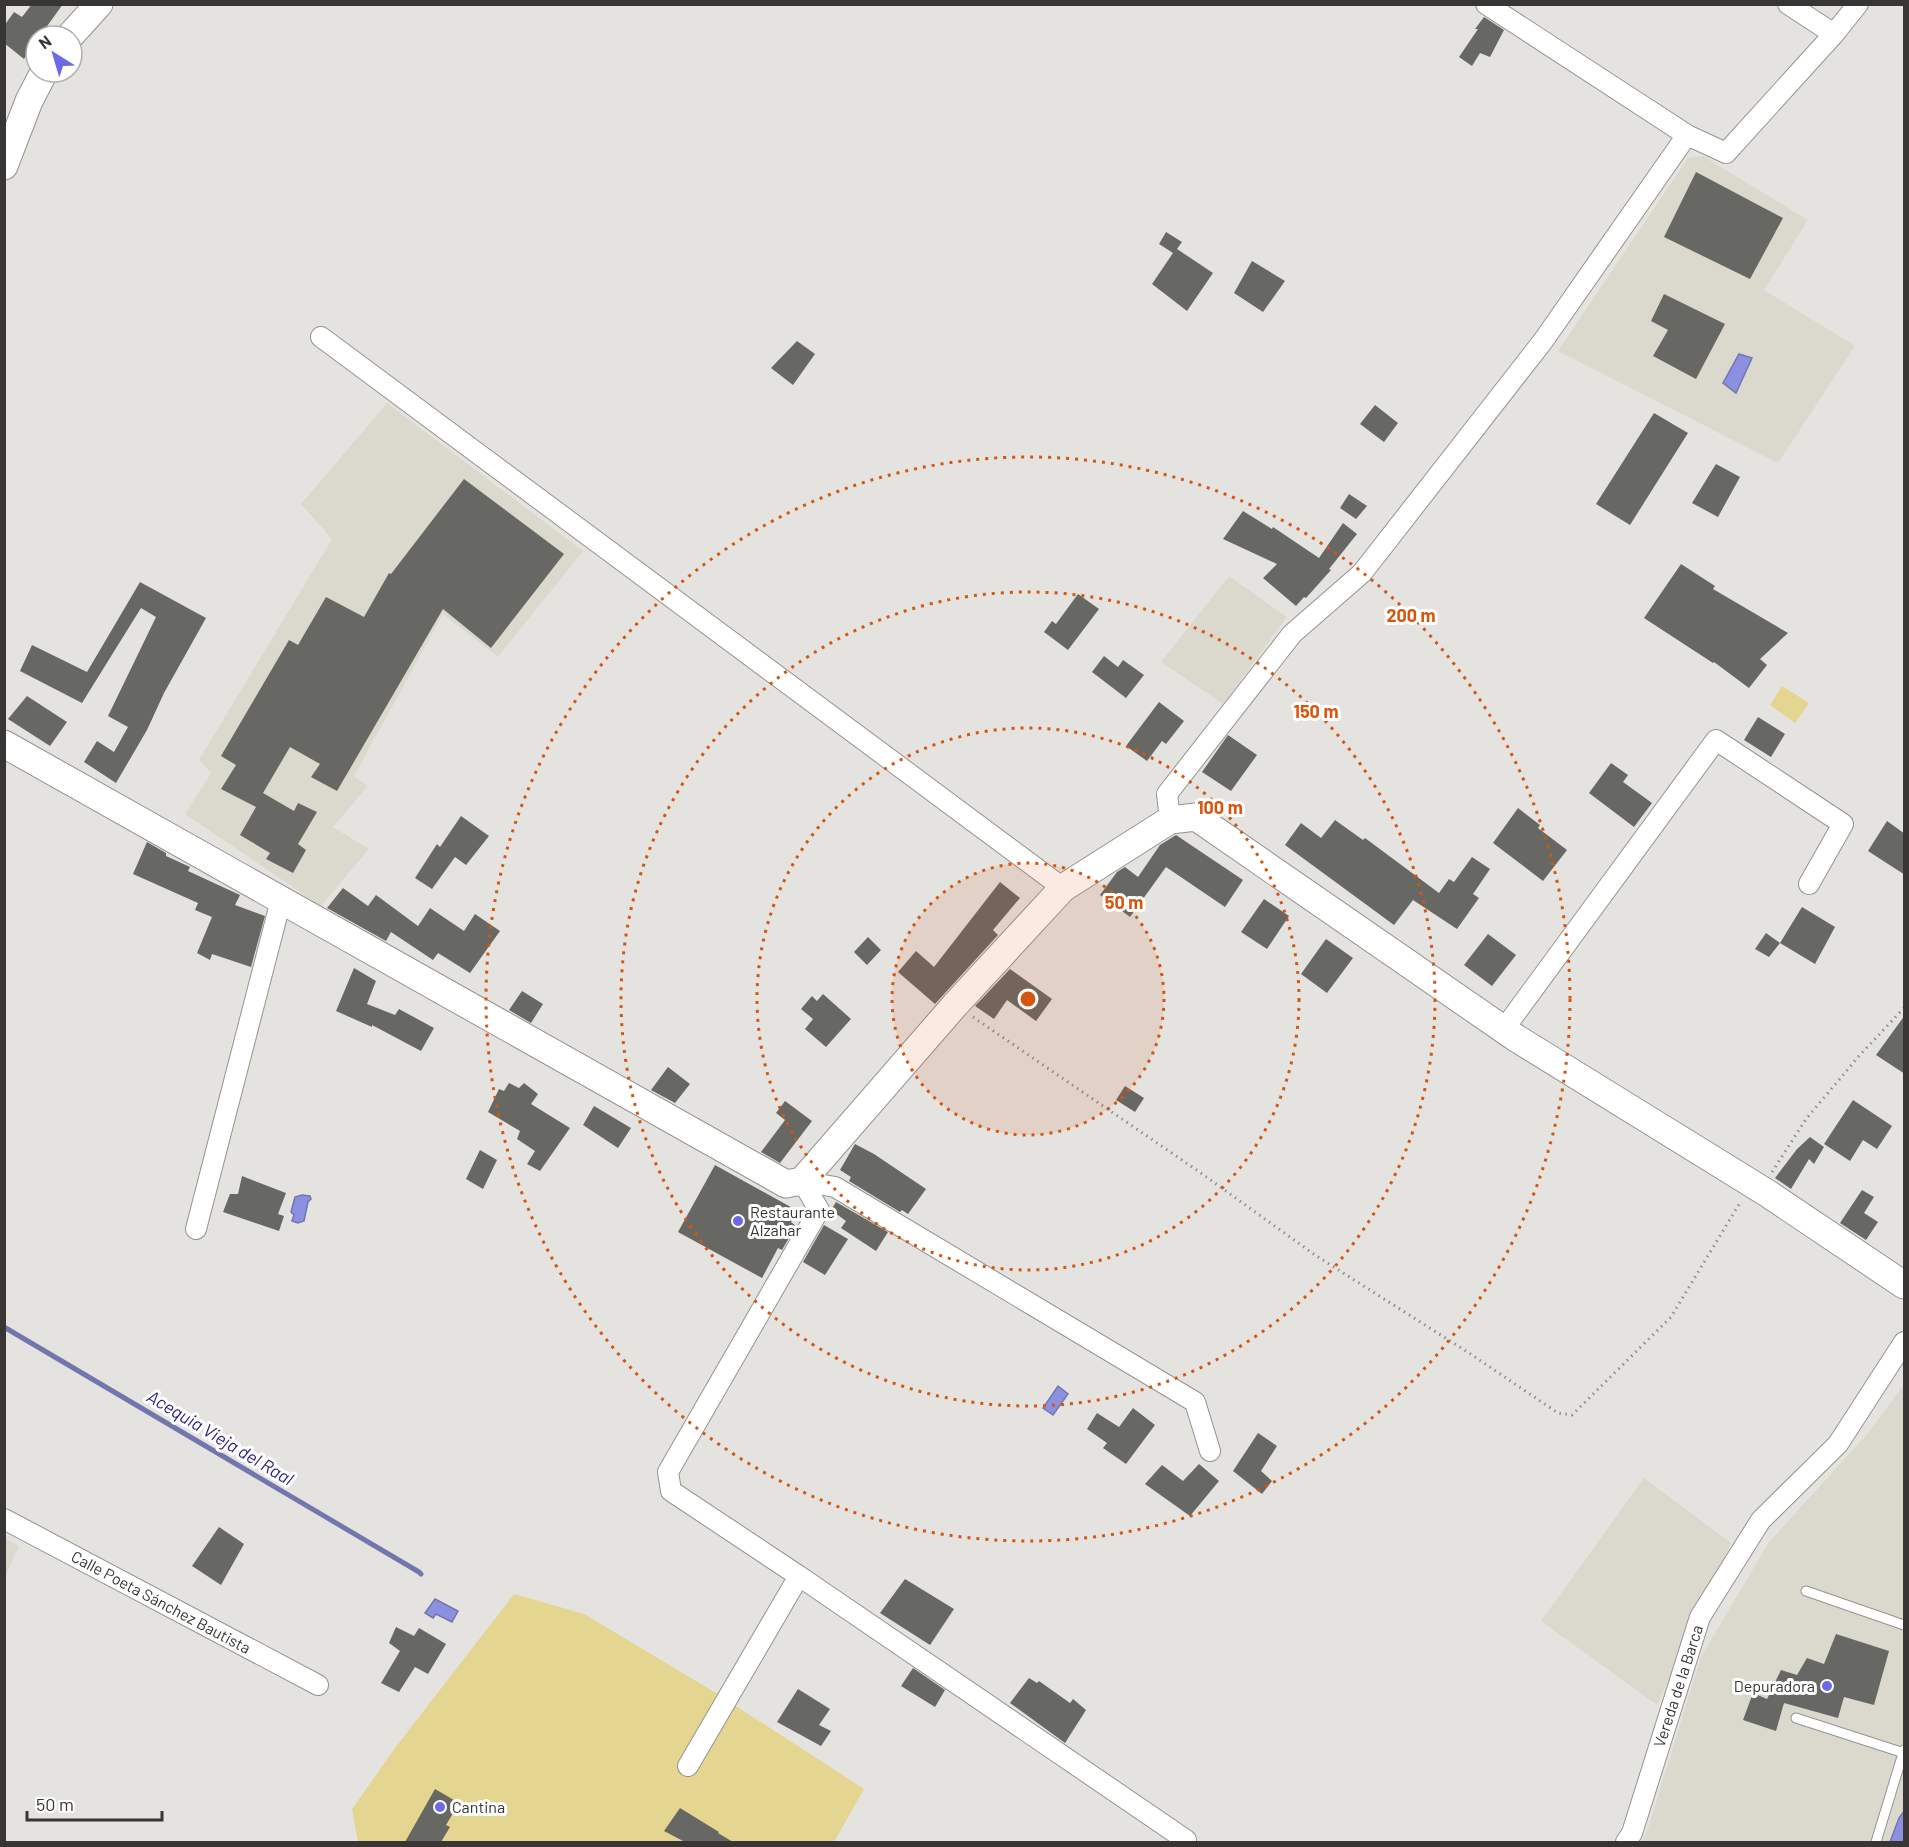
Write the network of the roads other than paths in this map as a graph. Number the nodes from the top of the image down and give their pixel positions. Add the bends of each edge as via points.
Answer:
1 (99, 4) edge
2 (1486, 4) edge
3 (1788, 4) edge
4 (1858, 4) edge
5 (81, 24) edge
6 (1834, 34) junction
7 (38, 84) edge
8 (1687, 135) junction
9 (4, 166) edge
10 (321, 337) dead end
11 (4, 744) edge
12 (1170, 820) junction
13 (1809, 884) dead end
14 (1063, 888) junction
15 (281, 900) junction
16 (1504, 1029) junction
17 (802, 1181) junction
18 (196, 1229) dead end
19 (1905, 1285) edge
20 (1905, 1342) edge
21 (1210, 1451) dead end
22 (4, 1519) edge
23 (799, 1576) junction
24 (1806, 1591) dead end
25 (1905, 1625) edge
26 (318, 1685) dead end
27 (1796, 1718) dead end
28 (1904, 1752) edge
29 (688, 1766) dead end
30 (1186, 1842) edge
31 (1626, 1842) edge
32 (1876, 1842) edge

1 - 5 main road
2 - 8 street
3 - 6 street
4 - 6 street
6 - 8 street via 1726,153
7 - 9 main road
8 - 12 street via 1543,341 1362,573 1292,634 1167,794
10 - 14 street
11 - 15 main road
12 - 14 main road
12 - 16 main road via 1196,817
13 - 16 street via 1843,824 1716,740
14 - 17 main road
15 - 17 main road via 786,1184
15 - 18 street
16 - 19 main road via 1752,1194
17 - 21 street via 835,1187 1195,1402
17 - 23 street via 819,1210 668,1472 671,1491
20 - 31 street, Vereda de la Barca via 1838,1444 1761,1520 1700,1617
22 - 26 street, Calle Poeta Sánchez Bautista
23 - 29 street
23 - 30 street
24 - 25 lane
27 - 28 lane
28 - 32 lane

